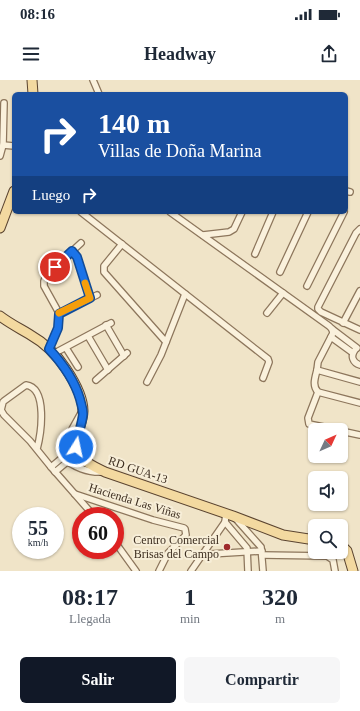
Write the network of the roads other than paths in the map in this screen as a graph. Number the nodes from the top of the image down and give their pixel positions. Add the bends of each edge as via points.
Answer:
1 (32, 80) edge
2 (93, 80) edge
3 (33, 92) edge
4 (98, 92) edge
5 (4, 103) dead end
6 (3, 145) junction
7 (12, 146) edge
8 (0, 156) edge
9 (12, 195) edge
10 (3, 212) edge
11 (83, 214) edge
12 (173, 214) edge
13 (241, 214) edge
14 (273, 214) edge
15 (307, 214) edge
16 (343, 214) edge
17 (0, 228) edge
18 (359, 232) edge
19 (203, 235) junction
20 (81, 243) dead end
21 (122, 244) junction
22 (72, 251) junction
23 (255, 254) dead end
24 (280, 272) dead end
25 (307, 286) dead end
26 (360, 291) edge
27 (283, 293) junction
28 (185, 294) junction
29 (97, 295) dead end
30 (90, 298) junction
31 (59, 314) junction
32 (267, 314) dead end
33 (0, 316) edge
34 (343, 323) junction
35 (332, 329) junction
36 (360, 330) edge
37 (88, 336) junction
38 (331, 337) junction
39 (166, 342) junction
40 (66, 348) junction
41 (357, 349) edge
42 (51, 351) junction
43 (360, 365) edge
44 (78, 367) dead end
45 (108, 370) junction
46 (317, 370) junction
47 (263, 378) dead end
48 (96, 380) dead end
49 (147, 382) dead end
50 (360, 382) edge
51 (318, 392) junction
52 (360, 403) edge
53 (83, 409) junction
54 (308, 423) edge
55 (348, 432) edge
56 (360, 435) edge
57 (37, 449) junction
58 (65, 460) junction
59 (51, 467) junction
60 (55, 472) junction
61 (105, 472) junction
62 (74, 494) junction
63 (86, 507) edge
64 (228, 517) junction
65 (308, 539) edge
66 (256, 542) junction
67 (247, 550) junction
68 (262, 553) junction
69 (124, 554) edge
70 (210, 554) dead end
71 (348, 554) edge
72 (136, 571) edge
73 (159, 571) edge
74 (191, 571) edge
75 (248, 571) edge
76 (263, 571) edge
77 (335, 571) edge
78 (353, 571) edge

1 - 3 main road
2 - 4 street
5 - 6 street
6 - 7 street
6 - 8 street
9 - 10 main road
10 - 17 main road
11 - 21 street
12 - 19 street
13 - 19 street via 234,229 229,232
14 - 23 street
15 - 24 street
16 - 25 street
18 - 34 street via 318,307 321,312
19 - 27 street
20 - 22 street
21 - 28 street
21 - 39 street via 104,266 104,272
22 - 30 street via 77,257
22 - 31 street via 46,275 44,281 44,286
26 - 34 street
27 - 32 street
27 - 35 street
28 - 39 street
28 - 47 street via 268,359
29 - 30 street
30 - 31 street
31 - 42 street
33 - 42 main road, RD GUA-13 via 30,334
34 - 36 street
35 - 38 street
35 - 41 street
37 - 40 street
37 - 45 street
37 - 45 street via 109,324 126,355
38 - 41 street
38 - 46 street via 318,362
39 - 49 street
40 - 42 street
40 - 44 street
41 - 43 street via 353,360
42 - 53 main road, RD GUA-13 via 66,368 77,388
45 - 48 street
46 - 50 street
46 - 51 street via 314,384
51 - 52 street
51 - 54 street
53 - 58 street via 70,431
53 - 61 main road, RD GUA-13 via 76,447 88,464
55 - 56 street
57 - 57 street, Hacienda Las Viñas via 42,408 36,390 26,385 2,402 1,410
57 - 59 street, Hacienda Las Viñas
58 - 59 street
58 - 60 street
58 - 61 street, Hacienda Las Viñas via 85,470
59 - 60 street, Hacienda Las Viñas
60 - 62 street, Hacienda Las Viñas
61 - 64 main road, RD GUA-13
62 - 63 street, Hacienda Las Viñas
62 - 73 street, Hacienda Las Viñas via 184,528 186,534 168,553
64 - 65 main road, RD GUA-13 via 283,535
64 - 66 street
64 - 67 street
64 - 74 street
66 - 67 street
66 - 68 street
67 - 68 street
67 - 70 street
67 - 75 street
68 - 76 street
68 - 77 street via 327,556 333,560
69 - 72 street
71 - 78 main road

